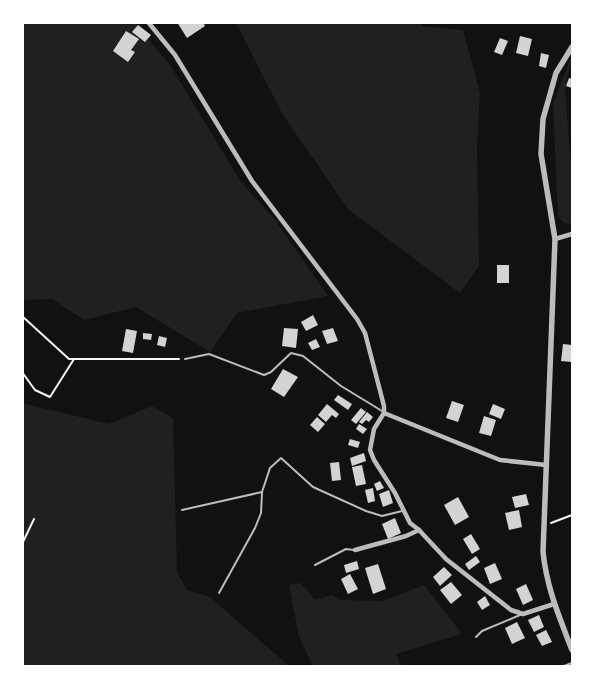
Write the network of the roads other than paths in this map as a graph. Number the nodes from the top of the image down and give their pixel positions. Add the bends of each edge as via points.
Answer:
1 (148, 22) edge
2 (572, 47) edge
3 (572, 234) edge
4 (556, 239) junction
5 (185, 359) road end
6 (384, 413) junction
7 (546, 465) junction
8 (262, 492) junction
9 (182, 510) dead end
10 (405, 511) junction
11 (419, 530) junction
12 (355, 550) joint
13 (315, 565) dead end
14 (218, 593) dead end
15 (554, 604) junction
16 (523, 614) junction
17 (476, 638) dead end
18 (572, 650) edge
19 (572, 663) edge
20 (564, 666) edge

1 - 6 street via 175,55 252,181 366,333
2 - 4 street via 556,73 543,119 541,154
3 - 4 street
4 - 7 street
5 - 6 lane via 209,354 264,375 290,353 303,356 341,386
6 - 7 street via 500,460
6 - 10 street via 374,429 370,450
7 - 15 street via 543,552
8 - 9 lane
8 - 10 lane via 270,468 281,458 313,487 366,511 382,516
8 - 14 lane via 255,528
10 - 11 street via 410,523
11 - 12 street
11 - 16 street via 446,559 511,610
12 - 13 lane via 346,549
15 - 16 street
15 - 18 street
16 - 17 lane via 482,631
19 - 20 lane

